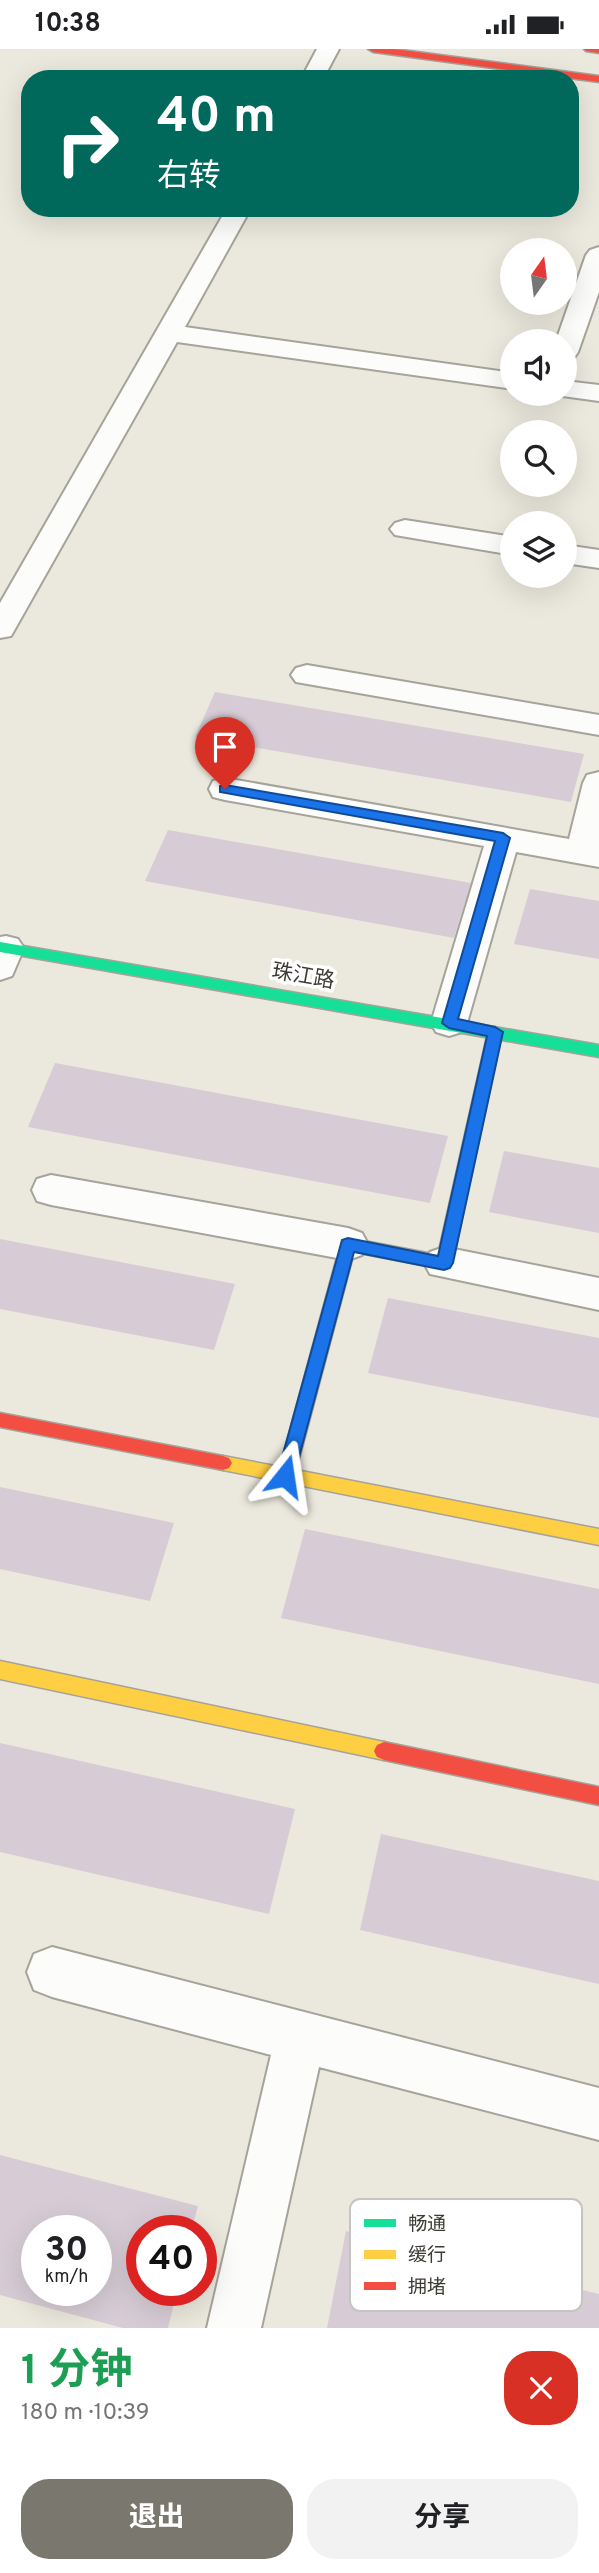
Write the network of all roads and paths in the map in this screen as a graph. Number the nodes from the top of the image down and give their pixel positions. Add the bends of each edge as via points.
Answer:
1 (328, 49) edge
2 (373, 49) edge
3 (589, 49) edge
4 (599, 50) edge
5 (317, 70) edge
6 (531, 70) edge
7 (579, 76) edge
8 (599, 79) edge
9 (234, 217) edge
10 (599, 255) edge
11 (573, 329) edge
12 (169, 333) junction
13 (500, 379) edge
14 (577, 390) edge
15 (599, 393) edge
16 (405, 529) dead end
17 (500, 544) edge
18 (577, 556) edge
19 (599, 559) edge
20 (0, 629) edge
21 (307, 675) dead end
22 (599, 725) edge
23 (599, 783) edge
24 (225, 789) dead end
25 (503, 838) junction
26 (590, 855) edge
27 (2, 954) edge
28 (449, 1023) junction
29 (495, 1032) junction
30 (599, 1051) edge
31 (51, 1190) dead end
32 (348, 1244) junction
33 (444, 1263) junction
34 (599, 1294) edge
35 (0, 1420) edge
36 (285, 1476) junction
37 (599, 1537) edge
38 (0, 1670) edge
39 (599, 1796) edge
40 (52, 1972) dead end
41 (300, 2036) junction
42 (599, 2114) edge
43 (234, 2328) edge

1 - 5 street
2 - 6 street
3 - 4 street
7 - 8 street
9 - 12 street
10 - 11 street
12 - 13 street
12 - 20 street
14 - 15 street
16 - 17 street
18 - 19 street
21 - 22 street
23 - 26 street
24 - 25 street
25 - 26 street
25 - 28 street
27 - 28 street, 珠江路
28 - 29 street, 珠江路
29 - 30 street, 珠江路
29 - 33 street
31 - 32 street
32 - 33 street
32 - 36 street
33 - 34 street
35 - 36 street
36 - 37 street
38 - 39 street
40 - 41 street
41 - 42 street
41 - 43 street

